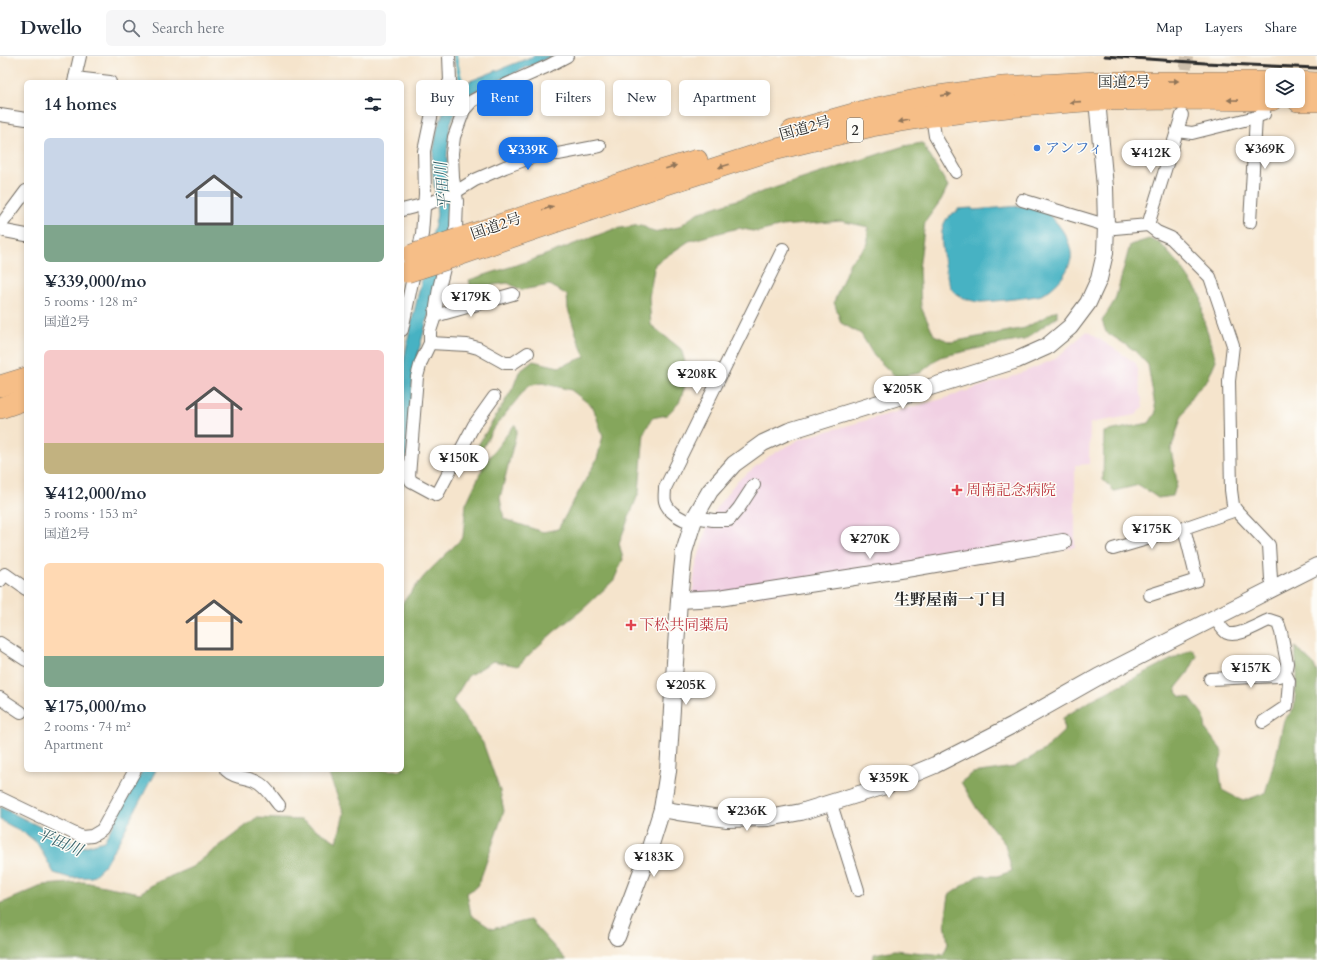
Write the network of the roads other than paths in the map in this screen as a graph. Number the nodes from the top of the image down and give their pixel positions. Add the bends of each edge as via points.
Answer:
1 (80, 56) edge
2 (448, 56) edge
3 (567, 56) edge
4 (74, 80) edge
5 (1305, 82) edge
6 (1317, 83) edge
7 (1096, 91) junction
8 (1265, 100) edge
9 (1265, 100) edge
10 (1305, 101) edge
11 (1317, 101) edge
12 (1265, 108) edge
13 (0, 115) edge
14 (1182, 115) dead end
15 (932, 116) junction
16 (24, 119) edge
17 (1178, 131) junction
18 (600, 146) dead end
19 (956, 172) dead end
20 (455, 193) junction
21 (24, 194) edge
22 (1022, 200) dead end
23 (427, 203) junction
24 (404, 209) edge
25 (1250, 222) dead end
26 (1106, 225) junction
27 (1148, 225) junction
28 (0, 227) edge
29 (24, 235) edge
30 (457, 248) junction
31 (783, 248) dead end
32 (406, 265) edge
33 (513, 294) dead end
34 (435, 316) junction
35 (404, 320) edge
36 (430, 343) junction
37 (528, 353) dead end
38 (24, 379) edge
39 (0, 386) edge
40 (494, 397) dead end
41 (24, 400) edge
42 (0, 408) edge
43 (406, 476) edge
44 (754, 485) dead end
45 (1236, 510) junction
46 (694, 520) junction
47 (1184, 528) junction
48 (1064, 542) dead end
49 (1113, 549) dead end
50 (1317, 566) edge
51 (0, 581) edge
52 (1275, 587) junction
53 (24, 588) edge
54 (1150, 595) dead end
55 (679, 600) junction
56 (1215, 618) junction
57 (0, 643) edge
58 (24, 659) edge
59 (1285, 673) junction
60 (1210, 679) dead end
61 (0, 698) edge
62 (21, 712) dead end
63 (1263, 722) dead end
64 (134, 772) edge
65 (229, 772) edge
66 (0, 798) edge
67 (831, 804) junction
68 (279, 805) dead end
69 (662, 809) junction
70 (858, 890) dead end
71 (617, 938) dead end

1 - 4 street
2 - 23 street via 450,81 432,113 424,151
3 - 20 street via 483,95 472,101 464,110 454,137 452,152
5 - 6 highway
7 - 8 highway, 国道2号 / 2 via 1178,99
7 -> 15 highway, 国道2号 / 2 via 1007,107
7 - 26 street
30 -> 7 highway, 国道2号 / 2 via 650,174 867,110 931,97 1003,87
9 - 17 street via 1192,133
10 - 11 highway
12 - 25 street
13 - 16 street
14 - 17 street
15 - 19 street via 935,136
15 -> 30 highway, 国道2号 / 2 via 872,126 769,151
17 - 27 street
18 - 20 street via 558,154 543,154 499,169
20 - 23 street
20 - 34 street via 456,228 439,288
21 - 28 street
22 - 26 street
23 - 24 street
23 - 35 street
26 - 27 street via 1115,228
26 - 46 street via 1105,253 1099,279 1088,303 1070,327 1046,347 1010,362 789,430 763,443 734,464 710,491
27 - 45 street via 1171,238 1210,278 1233,345 1229,381 1231,490 1232,505
28 - 29 street via 6,231
30 - 32 highway, 国道2号 / 2, bridge
31 - 46 street via 664,488 665,502 672,512 684,520
33 - 34 street
34 - 36 street via 430,331
36 - 37 street via 467,345 505,363 513,363
36 - 43 street via 417,377
38 - 39 highway
40 - 43 street via 474,426 437,495
41 - 42 highway
44 - 46 street via 729,520
45 - 47 street
45 - 52 street via 1268,545 1271,579
46 - 55 street via 684,552
47 - 49 street
47 - 54 street via 1197,580
48 - 55 street via 719,598
50 - 52 street
51 - 53 street via 5,574
52 - 56 street
55 - 69 street via 668,771
56 - 59 street via 1227,633 1237,634 1269,620 1278,623 1287,663
56 - 67 street via 1098,677 935,765 885,786
57 - 58 street
59 - 60 street via 1280,676
59 - 63 street via 1289,681 1287,706
61 - 62 street
64 - 66 street via 102,830 92,836 82,837
65 - 68 street via 264,786
67 - 69 street via 769,818 727,819
67 - 70 street
69 - 71 street

